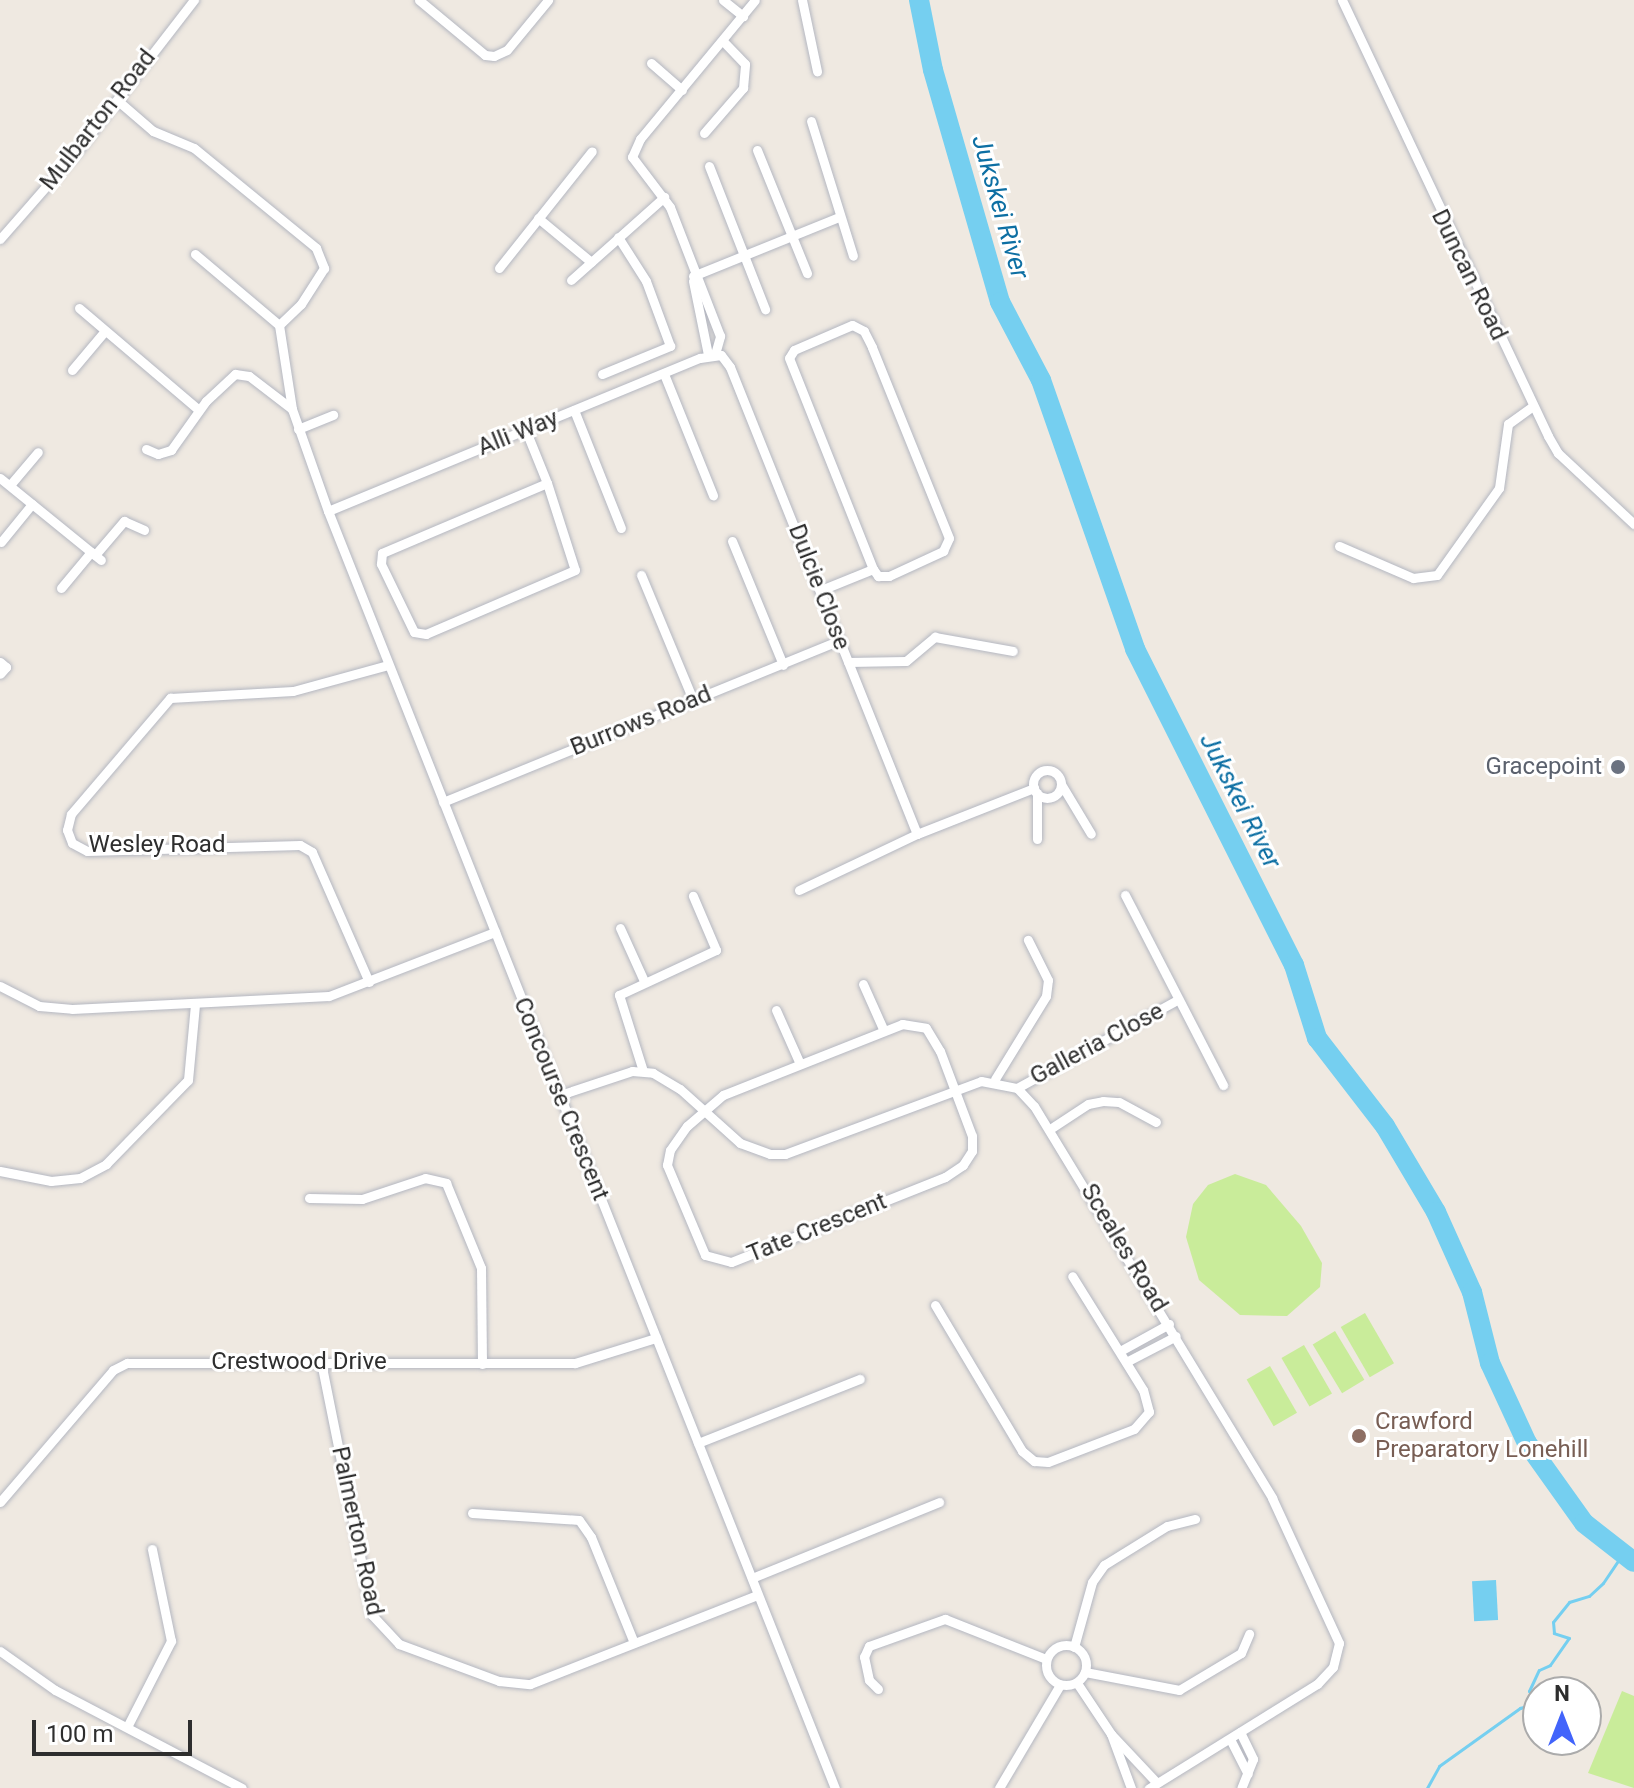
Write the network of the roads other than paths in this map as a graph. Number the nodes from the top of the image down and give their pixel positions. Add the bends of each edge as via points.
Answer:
1 (194, 0) edge
2 (419, 0) edge
3 (548, 0) edge
4 (723, 0) edge
5 (755, 0) edge
6 (802, 0) edge
7 (1342, 0) edge
8 (743, 16) junction
9 (723, 41) junction
10 (651, 63) dead end
11 (817, 71) dead end
12 (682, 90) junction
13 (117, 100) junction
14 (811, 121) dead end
15 (704, 133) dead end
16 (757, 150) dead end
17 (592, 151) dead end
18 (709, 166) dead end
19 (664, 197) junction
20 (839, 217) junction
21 (538, 218) junction
22 (618, 237) junction
23 (793, 237) junction
24 (0, 239) edge
25 (195, 254) dead end
26 (853, 256) dead end
27 (745, 257) junction
28 (591, 262) junction
29 (499, 268) dead end
30 (807, 273) dead end
31 (693, 276) junction
32 (571, 280) dead end
33 (79, 308) dead end
34 (765, 309) dead end
35 (279, 325) junction
36 (104, 332) junction
37 (711, 355) junction
38 (72, 370) dead end
39 (602, 374) dead end
40 (664, 374) junction
41 (1533, 406) junction
42 (292, 409) junction
43 (199, 410) junction
44 (574, 410) junction
45 (333, 415) dead end
46 (298, 429) junction
47 (526, 431) junction
48 (146, 449) dead end
49 (38, 452) dead end
50 (0, 478) edge
51 (547, 483) junction
52 (10, 485) junction
53 (713, 495) dead end
54 (32, 504) junction
55 (328, 511) junction
56 (1634, 524) edge
57 (621, 528) dead end
58 (144, 530) dead end
59 (732, 541) dead end
60 (1, 542) edge
61 (1339, 546) dead end
62 (95, 555) junction
63 (873, 569) junction
64 (641, 575) dead end
65 (61, 588) dead end
66 (821, 590) junction
67 (839, 640) junction
68 (1013, 651) dead end
69 (0, 662) edge
70 (848, 662) junction
71 (388, 665) junction
72 (783, 665) junction
73 (0, 674) edge
74 (693, 700) junction
75 (1061, 784) junction
76 (1036, 791) junction
77 (443, 802) junction
78 (917, 834) junction
79 (1091, 834) dead end
80 (1037, 839) dead end
81 (799, 890) dead end
82 (1125, 895) dead end
83 (693, 896) dead end
84 (620, 928) dead end
85 (495, 932) junction
86 (1028, 940) dead end
87 (644, 981) junction
88 (369, 982) junction
89 (863, 984) dead end
90 (0, 986) edge
91 (1177, 1000) junction
92 (195, 1004) junction
93 (776, 1010) dead end
94 (884, 1031) junction
95 (800, 1064) junction
96 (643, 1071) junction
97 (995, 1079) junction
98 (1223, 1085) dead end
99 (1017, 1088) junction
100 (955, 1092) junction
101 (560, 1095) junction
102 (705, 1112) junction
103 (1156, 1122) dead end
104 (1050, 1129) junction
105 (0, 1171) edge
106 (309, 1198) dead end
107 (1072, 1276) dead end
108 (935, 1305) dead end
109 (1169, 1324) junction
110 (1176, 1336) junction
111 (656, 1338) junction
112 (1120, 1351) junction
113 (321, 1362) junction
114 (1126, 1362) junction
115 (482, 1364) junction
116 (860, 1379) dead end
117 (698, 1443) junction
118 (0, 1502) edge
119 (939, 1502) dead end
120 (472, 1513) dead end
121 (1195, 1519) dead end
122 (152, 1549) dead end
123 (752, 1578) junction
124 (757, 1595) junction
125 (1249, 1634) dead end
126 (634, 1643) junction
127 (1074, 1647) junction
128 (0, 1651) edge
129 (1046, 1659) junction
130 (1085, 1672) junction
131 (1077, 1683) junction
132 (1060, 1685) junction
133 (878, 1689) dead end
134 (127, 1727) junction
135 (1240, 1732) junction
136 (1111, 1734) junction
137 (1230, 1739) junction
138 (1248, 1774) junction
139 (1153, 1786) edge
140 (242, 1788) edge
141 (835, 1788) edge
142 (999, 1788) edge
143 (1131, 1788) edge
144 (1241, 1788) edge

1 - 13 street, Mulbarton Road
2 - 3 street via 489,56 507,50
4 - 8 street
5 - 8 street
6 - 11 street
7 - 41 street, Duncan Road
8 - 9 street
9 - 12 street
9 - 15 street via 745,64 743,88
10 - 12 street
12 - 19 street via 640,139 632,157
13 - 24 street, Mulbarton Road
13 - 35 street via 153,131 194,148 316,248 324,268
14 - 20 street
16 - 23 street
17 - 21 street
18 - 27 street
19 - 22 street
19 - 31 street
20 - 23 street
20 - 26 street
21 - 28 street
21 - 29 street
22 - 28 street
22 - 39 street via 646,281 670,346
23 - 27 street
23 - 30 street
25 - 35 street
27 - 31 street
27 - 34 street
28 - 32 street
31 - 37 street
31 - 37 street via 720,336
33 - 36 street
35 - 42 street, Concourse Crescent
36 - 38 street
36 - 43 street
37 - 40 street, Alli Way
37 - 66 street, Dulcie Close via 730,367
40 - 44 street, Alli Way
40 - 53 street
41 - 56 street, Duncan Road via 1558,453
41 - 61 street via 1508,424 1499,488 1437,575 1413,578
42 - 43 street via 278,394 238,373
42 - 46 street, Concourse Crescent
43 - 48 street via 171,450 158,454
44 - 47 street, Alli Way
44 - 57 street
45 - 46 street
46 - 55 street, Concourse Crescent
47 - 51 street
47 - 55 street, Alli Way
49 - 52 street
50 - 52 street
51 - 51 street via 574,560 573,573 426,634 414,632 381,564 382,553
52 - 54 street
54 - 60 street
54 - 62 street
55 - 71 street, Concourse Crescent
58 - 62 street via 124,521
59 - 72 street
62 - 65 street
63 - 63 street via 878,576 889,576 938,554 949,538 872,347 864,331 852,325 794,350 789,358
63 - 66 street
64 - 74 street
66 - 67 street, Dulcie Close
67 - 70 street, Dulcie Close
67 - 72 street, Burrows Road
68 - 70 street via 935,637 906,661
69 - 73 street via 6,667
70 - 78 street, Dulcie Close
71 - 77 street, Concourse Crescent
71 - 88 street, Wesley Road via 293,691 170,698 71,814 67,830 72,843 87,851 300,845 312,852
72 - 74 street, Burrows Road
74 - 77 street, Burrows Road
75 - 76 street via 1055,795
75 - 76 street via 1057,773 1045,770 1035,777
75 - 79 street
76 - 78 street
76 - 80 street
77 - 85 street, Concourse Crescent
78 - 81 street
82 - 91 street, Galleria Close
83 - 87 street via 716,950
84 - 87 street
85 - 88 street
85 - 101 street, Concourse Crescent
86 - 97 street via 1048,980 1046,996
87 - 96 street via 618,998
88 - 92 street via 329,996
89 - 94 street
90 - 92 street via 39,1006
91 - 98 street, Galleria Close
91 - 99 street, Galleria Close
92 - 105 street via 188,1080 106,1164 80,1178 51,1181
93 - 95 street
94 - 95 street
94 - 100 street via 908,1023 926,1028
95 - 102 street via 723,1095
96 - 101 street
96 - 102 street via 664,1078
97 - 99 street, Sceales Road
97 - 100 street
99 - 104 street, Sceales Road
100 - 102 street via 785,1154 750,1149
100 - 102 street, Tate Crescent via 973,1146 957,1170 786,1242 721,1263 702,1251 667,1165 672,1145
101 - 111 street, Concourse Crescent
103 - 104 street, Galleria Close via 1111,1100 1088,1104
104 - 109 street, Sceales Road
106 - 115 street via 362,1199 425,1178 446,1183 481,1268
107 - 112 street
108 - 114 street via 1022,1451 1034,1461 1057,1460 1147,1420 1147,1397
109 - 110 street, Sceales Road
109 - 112 street
110 - 114 street
110 - 135 street, Sceales Road via 1272,1498 1339,1643 1336,1661 1325,1677
111 - 115 street, Crestwood Drive via 589,1361
111 - 117 street, Concourse Crescent
112 - 114 street
113 - 115 street, Crestwood Drive
113 - 118 street, Crestwood Drive via 121,1365
113 - 126 street, Palmerton Road via 372,1615 387,1636 516,1685 554,1676
116 - 117 street
117 - 123 street, Concourse Crescent
119 - 123 street
120 - 126 street via 579,1520 591,1537
121 - 127 street via 1167,1526 1104,1565 1092,1582
122 - 134 street via 171,1641
123 - 124 street, Concourse Crescent
124 - 126 street, Palmerton Road
124 - 141 street, Concourse Crescent
125 - 130 street via 1241,1653 1179,1690
127 - 129 street via 1058,1646
127 - 130 street via 1082,1653
128 - 134 street via 35,1678
129 - 132 street via 1049,1677
129 - 133 street via 945,1619 869,1646 864,1657 869,1680
130 - 131 street
131 - 132 street
131 - 136 street
132 - 142 street
134 - 140 street
135 - 137 street, Sceales Road
135 - 138 street via 1253,1756
136 - 139 street
136 - 143 street
137 - 138 street
137 - 139 street, Sceales Road
138 - 144 street

